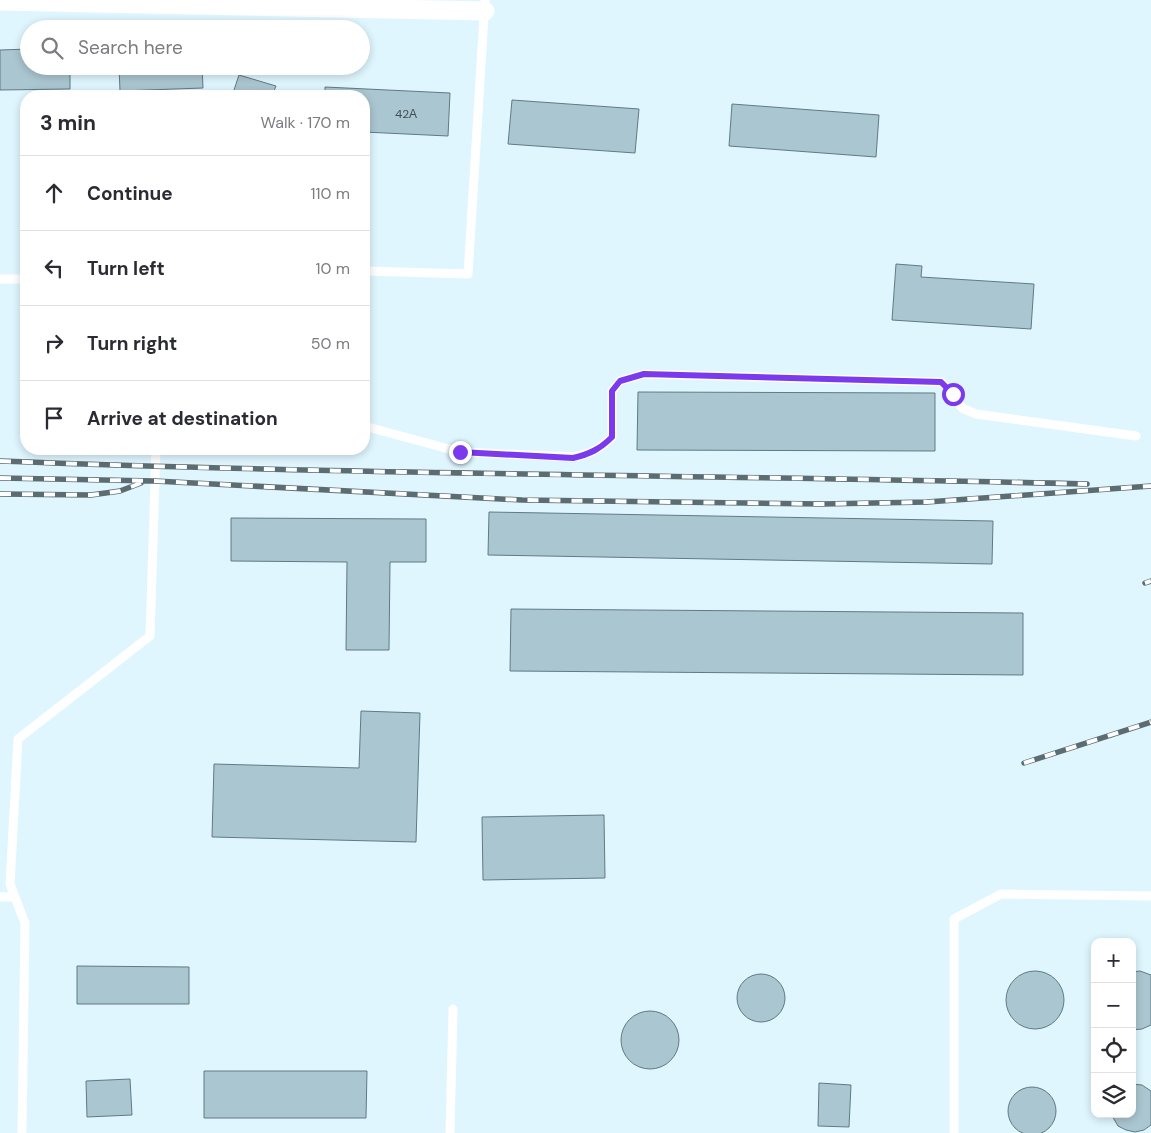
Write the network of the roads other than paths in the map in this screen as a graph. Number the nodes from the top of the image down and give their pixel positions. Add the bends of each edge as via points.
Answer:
1 (0, 1) edge
2 (485, 5) edge
3 (370, 271) edge
4 (0, 279) edge
5 (20, 279) edge
6 (370, 428) edge
7 (1136, 436) dead end
8 (156, 455) edge
9 (1151, 896) edge
10 (0, 897) edge
11 (16, 898) junction
12 (453, 1009) dead end
13 (22, 1133) edge
14 (450, 1133) edge
15 (954, 1133) edge

1 - 2 street
2 - 3 lane via 468,274
4 - 5 lane
6 - 7 lane via 460,452 573,458 590,454 612,437 612,391 620,381 644,374 941,382 962,408 976,414
8 - 11 lane via 150,636 18,739 10,884
9 - 15 lane via 1001,894 954,919
10 - 11 lane
11 - 13 lane via 25,923
12 - 14 lane

